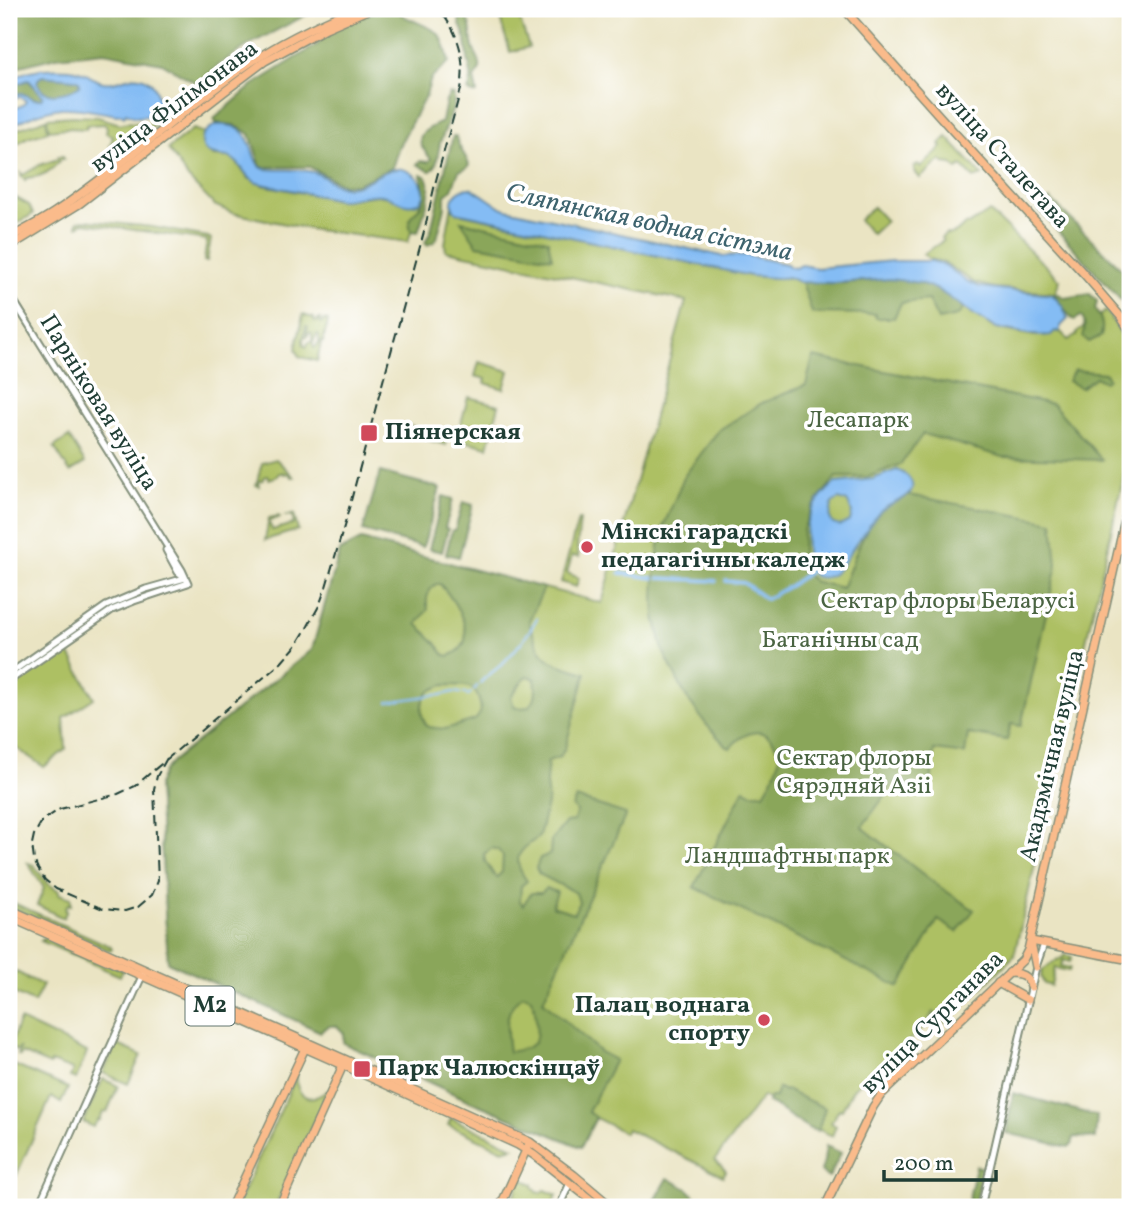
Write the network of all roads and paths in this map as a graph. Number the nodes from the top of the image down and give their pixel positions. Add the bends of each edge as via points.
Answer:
1 (354, 9) edge
2 (370, 9) edge
3 (844, 9) edge
4 (154, 141) junction
5 (9, 239) edge
6 (9, 247) edge
7 (9, 293) edge
8 (1130, 331) edge
9 (1130, 498) edge
10 (91, 619) junction
11 (9, 674) edge
12 (9, 681) edge
13 (9, 909) edge
14 (9, 916) edge
15 (1031, 941) junction
16 (1045, 944) junction
17 (1130, 960) edge
18 (1035, 967) junction
19 (144, 972) junction
20 (1009, 973) junction
21 (998, 983) junction
22 (1031, 987) junction
23 (1028, 1000) junction
24 (306, 1045) junction
25 (344, 1062) junction
26 (528, 1146) junction
27 (570, 1183) junction
28 (9, 1204) edge
29 (15, 1207) edge
30 (38, 1207) edge
31 (231, 1207) edge
32 (279, 1207) edge
33 (500, 1207) edge
34 (559, 1207) edge
35 (600, 1207) edge
36 (612, 1207) edge
37 (825, 1207) edge
38 (981, 1207) edge

1 - 4 main road, вуліца Філімонава via 251,62
2 - 4 main road, вуліца Філімонава via 280,52
3 - 8 main road, вуліца Сталетава via 1093,283
4 - 5 main road, вуліца Філімонава
4 - 6 main road, вуліца Філімонава via 79,204
7 - 10 street, Парніковая вуліца via 187,581 132,594
9 - 15 main road, Акадэмічная вуліца
10 - 11 street
10 - 12 street
13 - 19 main road, М2
14 - 19 main road, М2
15 - 16 main road
15 - 18 main road
15 - 20 main road, вуліца Сурганава via 1023,960
16 - 17 main road
16 - 18 street
18 - 22 street
19 - 24 main road, М2
19 - 30 street
20 - 21 main road, вуліца Сурганава
20 - 22 main road via 1023,975
21 - 23 main road
21 - 37 main road, вуліца Сурганава via 881,1095
22 - 23 street
23 - 38 street
24 - 25 main road, М2
24 - 31 main road
25 - 26 main road, М2
25 - 32 main road
26 - 27 main road, М2
26 - 33 main road
26 - 36 main road, М2 via 574,1175
27 - 34 street
27 - 35 main road, М2
28 - 29 street

